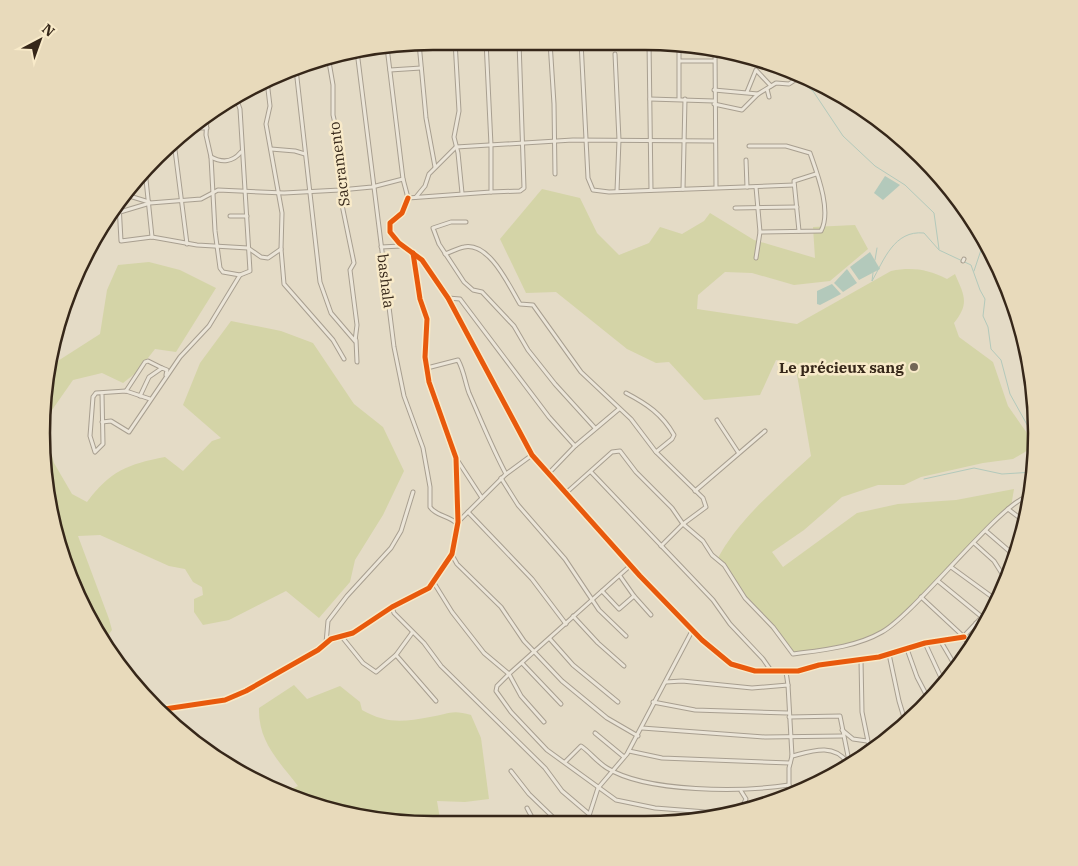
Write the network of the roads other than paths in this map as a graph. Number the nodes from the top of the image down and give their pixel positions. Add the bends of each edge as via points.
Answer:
1 (456, 50) edge
2 (487, 50) edge
3 (519, 50) edge
4 (550, 50) edge
5 (581, 50) edge
6 (649, 50) edge
7 (420, 51) edge
8 (679, 52) edge
9 (388, 53) edge
10 (615, 54) dead end
11 (714, 56) edge
12 (358, 57) edge
13 (680, 61) junction
14 (714, 61) junction
15 (329, 64) edge
16 (421, 68) junction
17 (390, 70) junction
18 (296, 75) edge
19 (794, 80) edge
20 (771, 86) junction
21 (268, 87) edge
22 (766, 88) junction
23 (714, 90) junction
24 (747, 92) junction
25 (758, 94) junction
26 (769, 97) dead end
27 (649, 99) junction
28 (679, 99) junction
29 (685, 100) junction
30 (714, 102) junction
31 (238, 103) edge
32 (207, 124) edge
33 (201, 128) edge
34 (207, 128) junction
35 (554, 140) junction
36 (586, 140) junction
37 (619, 140) junction
38 (650, 140) junction
39 (684, 140) junction
40 (715, 141) junction
41 (524, 142) junction
42 (492, 145) junction
43 (749, 146) dead end
44 (456, 147) junction
45 (270, 149) junction
46 (174, 150) edge
47 (241, 152) junction
48 (305, 154) junction
49 (211, 157) junction
50 (746, 160) dead end
51 (435, 167) junction
52 (555, 174) dead end
53 (816, 174) junction
54 (146, 179) edge
55 (403, 179) junction
56 (794, 185) junction
57 (372, 187) junction
58 (716, 187) junction
59 (747, 187) junction
60 (756, 187) junction
61 (683, 189) junction
62 (243, 190) junction
63 (309, 190) junction
64 (340, 190) junction
65 (651, 190) junction
66 (617, 191) junction
67 (214, 192) junction
68 (279, 192) junction
69 (491, 192) junction
70 (462, 193) junction
71 (132, 197) edge
72 (416, 197) junction
73 (408, 198) junction
74 (182, 200) junction
75 (150, 203) junction
76 (757, 207) junction
77 (797, 207) junction
78 (734, 208) dead end
79 (120, 212) joint
80 (230, 216) dead end
81 (247, 216) junction
82 (466, 222) dead end
83 (799, 231) junction
84 (760, 232) junction
85 (152, 237) junction
86 (187, 244) junction
87 (218, 246) junction
88 (402, 246) junction
89 (382, 247) junction
90 (248, 248) junction
91 (281, 249) junction
92 (413, 254) junction
93 (445, 254) junction
94 (756, 258) dead end
95 (240, 275) junction
96 (448, 298) junction
97 (356, 340) junction
98 (344, 359) dead end
99 (357, 362) dead end
100 (162, 368) junction
101 (426, 368) junction
102 (165, 378) junction
103 (126, 391) junction
104 (626, 393) dead end
105 (102, 394) junction
106 (140, 396) junction
107 (150, 400) junction
108 (619, 409) junction
109 (717, 420) dead end
110 (102, 422) junction
111 (595, 428) junction
112 (765, 431) dead end
113 (575, 446) junction
114 (656, 452) junction
115 (738, 452) junction
116 (532, 455) junction
117 (456, 458) junction
118 (591, 472) junction
119 (549, 473) junction
120 (506, 474) junction
121 (501, 478) junction
122 (695, 491) junction
123 (413, 492) dead end
124 (566, 493) junction
125 (482, 498) junction
126 (1023, 499) edge
127 (1008, 509) junction
128 (468, 512) junction
129 (1019, 517) edge
130 (458, 523) junction
131 (683, 524) junction
132 (986, 531) junction
133 (974, 543) junction
134 (661, 546) junction
135 (1009, 551) edge
136 (452, 554) junction
137 (631, 565) junction
138 (951, 567) junction
139 (1002, 573) edge
140 (620, 576) junction
141 (938, 581) junction
142 (434, 583) junction
143 (602, 591) junction
144 (634, 596) junction
145 (992, 596) edge
146 (922, 597) junction
147 (591, 599) junction
148 (392, 607) junction
149 (651, 615) dead end
150 (573, 616) junction
151 (982, 616) edge
152 (980, 618) edge
153 (976, 623) joint
154 (566, 624) junction
155 (692, 631) junction
156 (412, 633) junction
157 (626, 636) dead end
158 (963, 636) junction
159 (342, 637) junction
160 (550, 639) junction
161 (940, 640) junction
162 (966, 641) edge
163 (926, 643) junction
164 (326, 644) junction
165 (907, 649) junction
166 (534, 651) junction
167 (396, 654) junction
168 (889, 654) junction
169 (861, 660) junction
170 (952, 661) edge
171 (522, 663) junction
172 (624, 666) dead end
173 (772, 672) junction
174 (786, 672) junction
175 (509, 674) junction
176 (941, 676) edge
177 (666, 682) junction
178 (788, 686) junction
179 (926, 694) edge
180 (436, 701) dead end
181 (618, 702) dead end
182 (653, 702) junction
183 (561, 704) dead end
184 (167, 709) edge
185 (789, 715) junction
186 (904, 716) edge
187 (544, 722) dead end
188 (642, 728) junction
189 (842, 730) junction
190 (595, 733) dead end
191 (638, 736) junction
192 (842, 736) junction
193 (791, 737) junction
194 (867, 741) junction
195 (868, 744) edge
196 (629, 751) junction
197 (792, 756) junction
198 (848, 757) edge
199 (624, 758) junction
200 (845, 759) edge
201 (565, 762) junction
202 (790, 763) junction
203 (612, 770) junction
204 (511, 771) dead end
205 (789, 785) junction
206 (598, 788) junction
207 (789, 788) edge
208 (740, 790) junction
209 (744, 803) edge
210 (528, 808) dead end
211 (703, 812) edge
212 (532, 816) edge
213 (551, 816) edge
214 (585, 816) edge
215 (588, 816) edge

1 - 44 street via 459,111 454,137
2 - 42 street
3 - 41 street
4 - 35 street
5 - 36 street
6 - 27 street
7 - 16 street
8 - 13 street
9 - 17 street
10 - 37 street
11 - 14 street
12 - 57 street, bashala
13 - 14 street
13 - 28 street
14 - 23 street
15 - 64 street, Sacramento
16 - 17 street
16 - 51 street
17 - 55 street
18 - 48 street
19 - 20 street via 789,84 779,82
20 - 22 street
20 - 24 street via 756,70
21 - 45 street via 270,106 266,120
22 - 25 street
22 - 26 street
23 - 24 street
23 - 30 street
24 - 25 street
25 - 30 street via 742,110
27 - 28 street
27 - 38 street
28 - 29 street
29 - 30 street
29 - 39 street
30 - 40 street
31 - 47 street
32 - 34 street
33 - 34 street
34 - 49 street
35 - 36 street
35 - 41 street
35 - 52 street
36 - 37 street
36 - 66 street via 591,188 600,192
37 - 38 street
37 - 66 street
38 - 39 street
38 - 65 street
39 - 40 street
39 - 61 street
40 - 58 street
41 - 42 street
41 - 69 street via 523,190
42 - 44 street
42 - 69 street
43 - 53 street via 786,146 810,153
44 - 51 street
44 - 70 street
45 - 48 street
45 - 68 street
46 - 74 street
47 - 49 street via 228,160
47 - 62 street
48 - 63 street
49 - 67 street
50 - 59 street
51 - 72 street
53 - 56 street via 796,179
53 - 83 street via 824,199 823,229 818,232
54 - 75 street
55 - 57 street
55 - 73 street
56 - 60 street
56 - 77 street
57 - 64 street
57 - 89 street, bashala
58 - 59 street
58 - 61 street
59 - 60 street
60 - 76 street
61 - 65 street
62 - 67 street
62 - 68 street
62 - 81 street
63 - 64 street
63 - 68 street
63 - 97 street via 323,293 331,313
64 - 97 street, Sacramento via 354,260 350,270
65 - 66 street
67 - 74 street via 206,198
67 - 87 street
68 - 91 street
69 - 70 street
70 - 72 street
71 - 75 street
72 - 73 street
73 - 88 street via 402,213 391,221 389,228
74 - 75 street
74 - 86 street
75 - 79 street
75 - 85 street
76 - 77 street
76 - 78 street
76 - 84 street
77 - 83 street
79 - 85 street via 121,242
80 - 81 street
81 - 90 street
82 - 93 street via 452,222 433,228
83 - 84 street
84 - 94 street
85 - 86 street
86 - 87 street
87 - 90 street
87 - 95 street via 221,270
88 - 89 street
88 - 92 street
89 - 130 street, bashala via 399,376 423,448 430,506 435,513
90 - 91 street via 264,258 272,257
90 - 95 street via 250,271
91 - 98 street via 285,285 333,340
92 - 96 street via 422,260
92 - 101 street via 420,299 427,319
93 - 108 street via 464,246 489,256 520,304 532,305 581,372
93 - 111 street via 466,284 482,292 514,326 555,384
95 - 102 street via 209,326
96 - 113 street via 460,299 549,417
96 - 116 street
97 - 99 street, Sacramento
100 - 102 street via 167,370
100 - 103 street via 145,362
100 - 106 street via 149,377
101 - 117 street
101 - 120 street via 458,360 494,454
102 - 107 street
103 - 105 street
103 - 106 street
104 - 114 street via 650,406 674,435
105 - 110 street
105 - 110 street via 96,393 93,397 90,436 95,452 103,444
106 - 107 street
107 - 110 street via 129,432 111,421
108 - 111 street
108 - 114 street via 631,419
109 - 115 street
111 - 113 street
112 - 115 street
113 - 119 street
114 - 122 street
115 - 122 street
116 - 119 street
116 - 120 street
117 - 125 street
117 - 130 street
118 - 124 street
118 - 131 street via 612,452 620,451
118 - 134 street
119 - 124 street
120 - 121 street
121 - 125 street
121 - 147 street via 518,504 565,559
122 - 131 street via 706,505
123 - 164 street via 401,531 391,548 328,621
124 - 137 street
125 - 128 street
126 - 127 street
127 - 129 street
127 - 132 street
128 - 130 street
128 - 154 street via 532,579
130 - 136 street
131 - 134 street
131 - 146 street via 724,565 745,598 793,654 846,646 880,634
132 - 133 street
132 - 135 street
133 - 138 street
133 - 139 street via 994,561
134 - 173 street via 713,600
136 - 142 street
136 - 166 street via 457,564 501,608
137 - 140 street
137 - 155 street
138 - 141 street
138 - 145 street
140 - 143 street
140 - 144 street
141 - 146 street
141 - 151 street
142 - 148 street via 419,595
142 - 175 street via 484,653
143 - 144 street via 619,609
143 - 147 street
144 - 149 street
146 - 158 street
147 - 150 street
147 - 157 street
148 - 156 street
148 - 159 street
150 - 154 street
150 - 172 street
152 - 153 street
153 - 158 street
154 - 160 street
155 - 173 street via 731,664
155 - 177 street
156 - 167 street
156 - 214 street via 454,680 547,770
158 - 161 street
158 - 162 street
159 - 164 street via 331,639
159 - 167 street via 363,663 376,672
160 - 166 street
160 - 181 street via 573,665
161 - 163 street
161 - 170 street
163 - 165 street
163 - 176 street
164 - 184 street via 234,697
165 - 168 street
165 - 179 street
166 - 171 street
166 - 191 street via 562,681 607,718
167 - 180 street
168 - 169 street
168 - 186 street
169 - 174 street
169 - 194 street via 862,712
171 - 175 street
171 - 183 street
173 - 174 street
174 - 178 street
175 - 187 street via 521,696
175 - 201 street via 496,691 541,744
177 - 178 street via 752,688
177 - 182 street
178 - 185 street
182 - 185 street via 695,710
182 - 188 street
185 - 189 street via 839,716
185 - 193 street
188 - 191 street
188 - 193 street
189 - 192 street
189 - 194 street via 852,740
190 - 199 street
191 - 196 street
192 - 193 street
192 - 198 street
193 - 197 street
194 - 195 street
196 - 199 street
196 - 202 street via 662,758
197 - 200 street via 825,749 841,753
197 - 202 street
199 - 203 street
201 - 203 street via 581,746
201 - 206 street
202 - 205 street
203 - 206 street
203 - 208 street via 666,786
204 - 213 street
205 - 207 street
205 - 208 street
206 - 211 street via 624,803
206 - 215 street
208 - 209 street via 746,798
210 - 212 street

